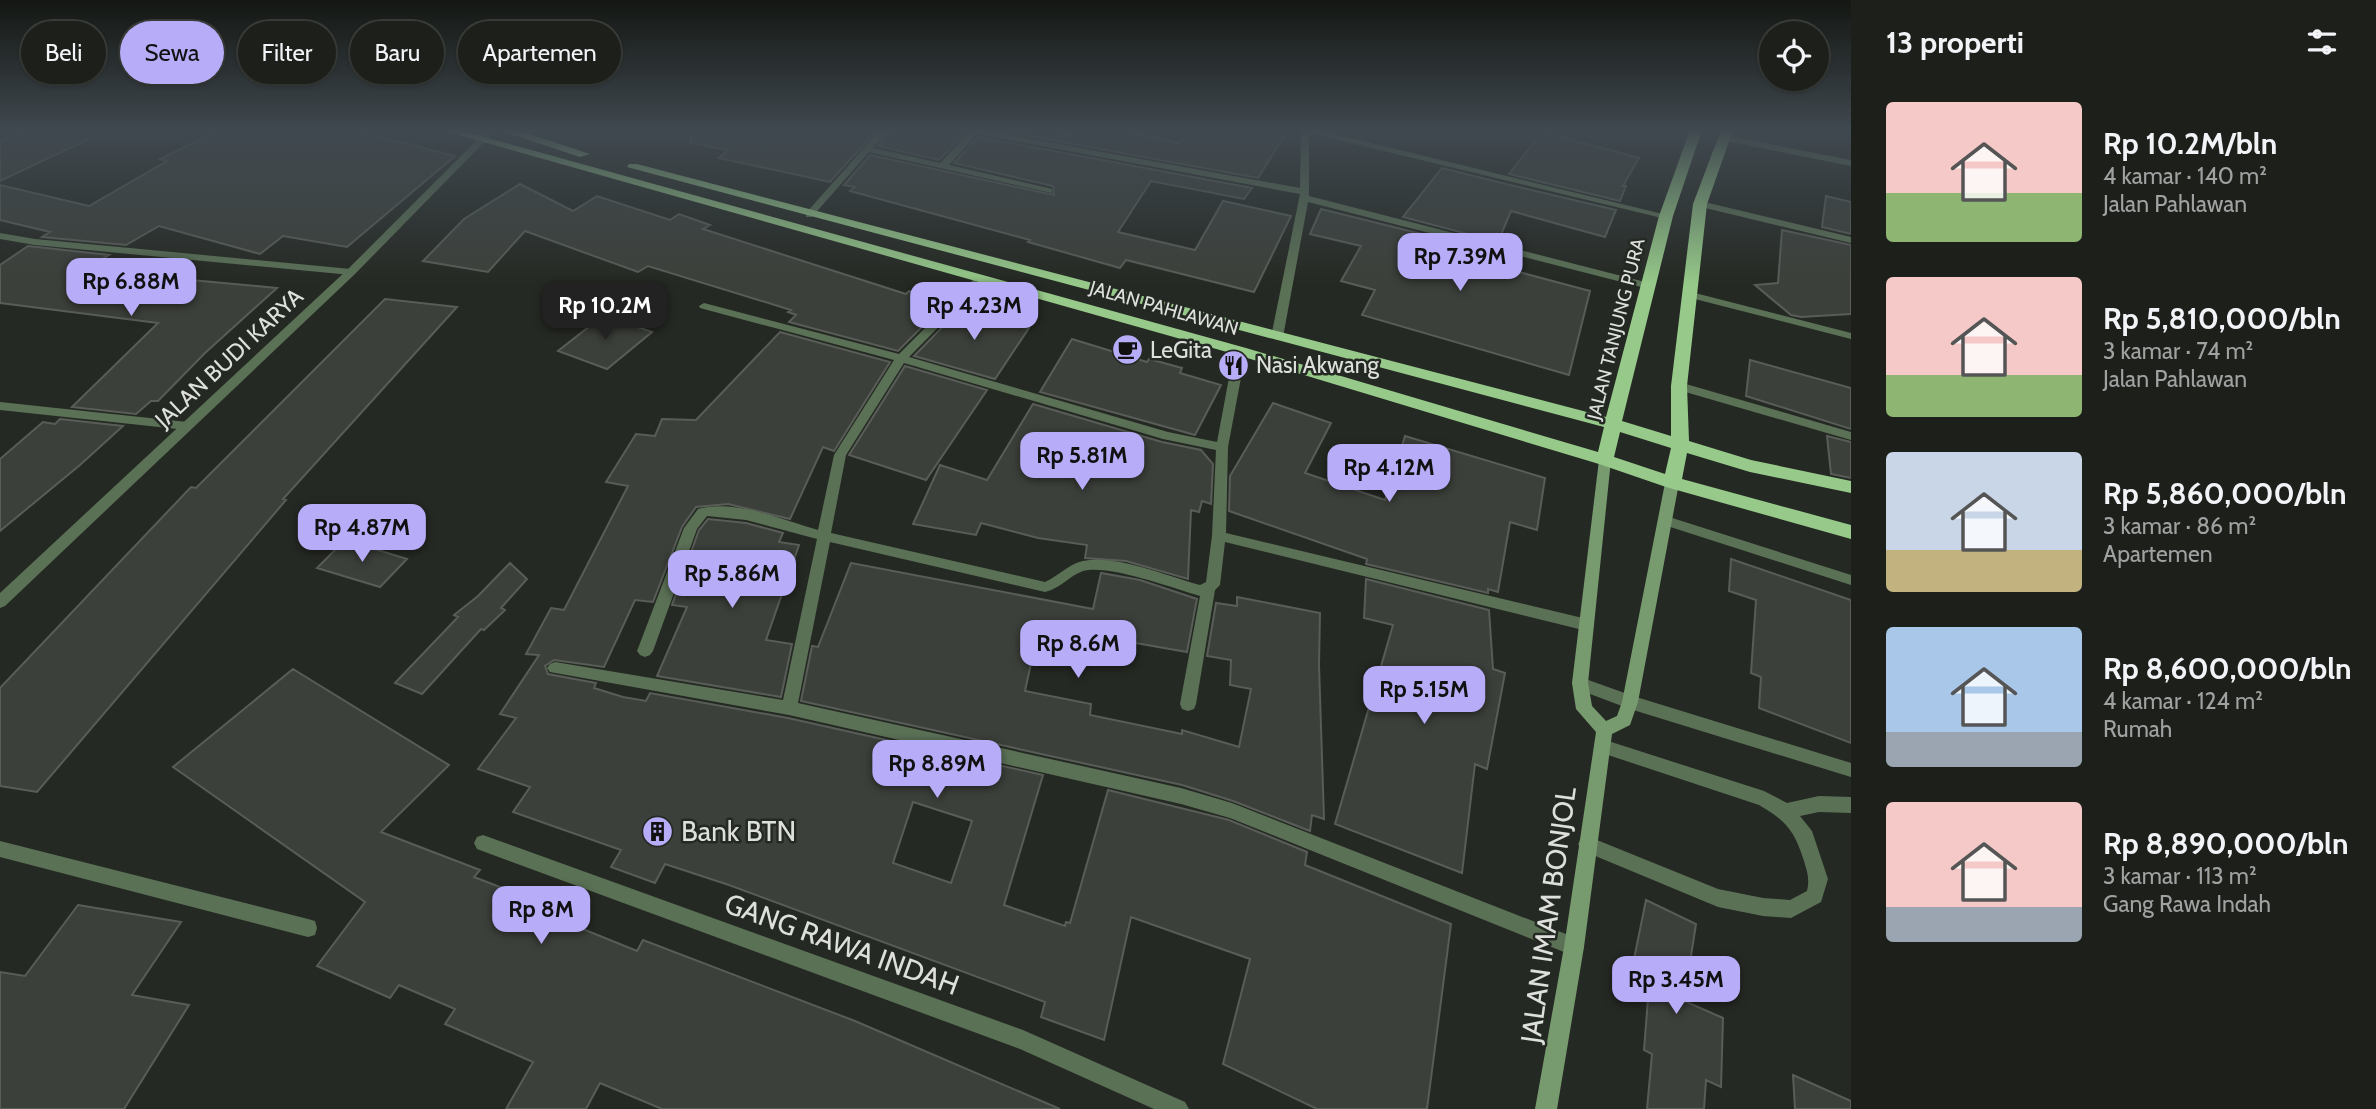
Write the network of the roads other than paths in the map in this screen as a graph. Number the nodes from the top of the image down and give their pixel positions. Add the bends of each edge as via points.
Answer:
1 (439, 182) edge
2 (650, 182) edge
3 (690, 182) edge
4 (838, 182) edge
5 (1008, 182) edge
6 (1237, 182) edge
7 (1305, 182) edge
8 (1523, 182) edge
9 (1678, 182) edge
10 (1708, 182) edge
11 (1049, 191) dead end
12 (1305, 195) junction
13 (1700, 204) junction
14 (809, 215) junction
15 (1666, 216) junction
16 (0, 236) edge
17 (1851, 240) edge
18 (351, 272) junction
19 (981, 278) junction
20 (1649, 286) junction
21 (1691, 295) junction
22 (704, 306) dead end
23 (1277, 337) junction
24 (1851, 337) edge
25 (1240, 351) junction
26 (901, 358) junction
27 (1679, 386) junction
28 (0, 406) edge
29 (1614, 424) junction
30 (187, 426) junction
31 (1851, 436) edge
32 (1680, 444) junction
33 (1222, 447) junction
34 (1605, 460) junction
35 (1672, 483) junction
36 (1851, 486) edge
37 (1666, 522) junction
38 (1851, 532) edge
39 (824, 536) junction
40 (1219, 536) junction
41 (1851, 580) edge
42 (1208, 589) junction
43 (0, 602) edge
44 (1587, 625) junction
45 (645, 651) dead end
46 (555, 668) dead end
47 (1580, 683) junction
48 (1630, 702) junction
49 (1188, 704) dead end
50 (789, 708) junction
51 (1603, 738) junction
52 (1851, 770) edge
53 (1851, 806) edge
54 (1785, 811) junction
55 (483, 843) dead end
56 (1587, 844) junction
57 (0, 849) edge
58 (308, 928) dead end
59 (1574, 947) junction
60 (1178, 1109) edge
61 (1546, 1109) edge

1 - 18 street, JALAN BUDI KARYA
2 - 19 highway, JALAN PAHLAWAN
3 - 14 highway, JALAN PAHLAWAN
4 - 14 street
5 - 11 street
6 - 12 street
7 - 12 street
8 - 15 street
9 - 15 highway, JALAN TANJUNG PURA
10 - 13 highway
12 - 20 street
12 - 23 street
13 - 17 street
13 - 21 highway
14 - 23 highway, JALAN PAHLAWAN
15 - 20 highway, JALAN TANJUNG PURA
16 - 18 street
18 - 30 street, JALAN BUDI KARYA
19 - 25 highway, JALAN PAHLAWAN
19 - 26 street
20 - 29 highway, JALAN TANJUNG PURA
21 - 24 street
21 - 27 highway
22 - 26 street
23 - 29 highway, JALAN PAHLAWAN
25 - 33 street
25 - 34 highway, JALAN PAHLAWAN
26 - 33 street via 1167,436
26 - 39 street via 840,455
27 - 31 street
27 - 32 highway
28 - 30 street
29 - 32 highway, JALAN PAHLAWAN
29 - 34 highway, JALAN TANJUNG PURA
30 - 43 street, JALAN BUDI KARYA
32 - 35 highway
32 - 36 highway, JALAN PAHLAWAN via 1749,466
33 - 40 street
34 - 35 highway, JALAN PAHLAWAN
34 - 44 main road
35 - 37 main road
35 - 38 highway, JALAN PAHLAWAN
37 - 41 street
37 - 48 main road
39 - 42 street via 1045,587 1082,566 1101,565
39 - 45 street via 715,509 703,512 691,528
39 - 50 street
40 - 42 street via 1213,585
40 - 44 street
42 - 49 street
44 - 47 main road
46 - 50 street
47 - 48 street
47 - 51 main road via 1584,709
48 - 51 main road via 1624,720
48 - 52 street
50 - 59 street via 1232,811
51 - 54 street
51 - 56 main road, JALAN IMAM BONJOL
53 - 54 street via 1819,804
54 - 56 street via 1803,831 1819,879 1815,896 1791,909 1718,898
55 - 60 street, GANG RAWA INDAH via 1023,1040
56 - 59 main road, JALAN IMAM BONJOL
57 - 58 street
59 - 61 main road, JALAN IMAM BONJOL

